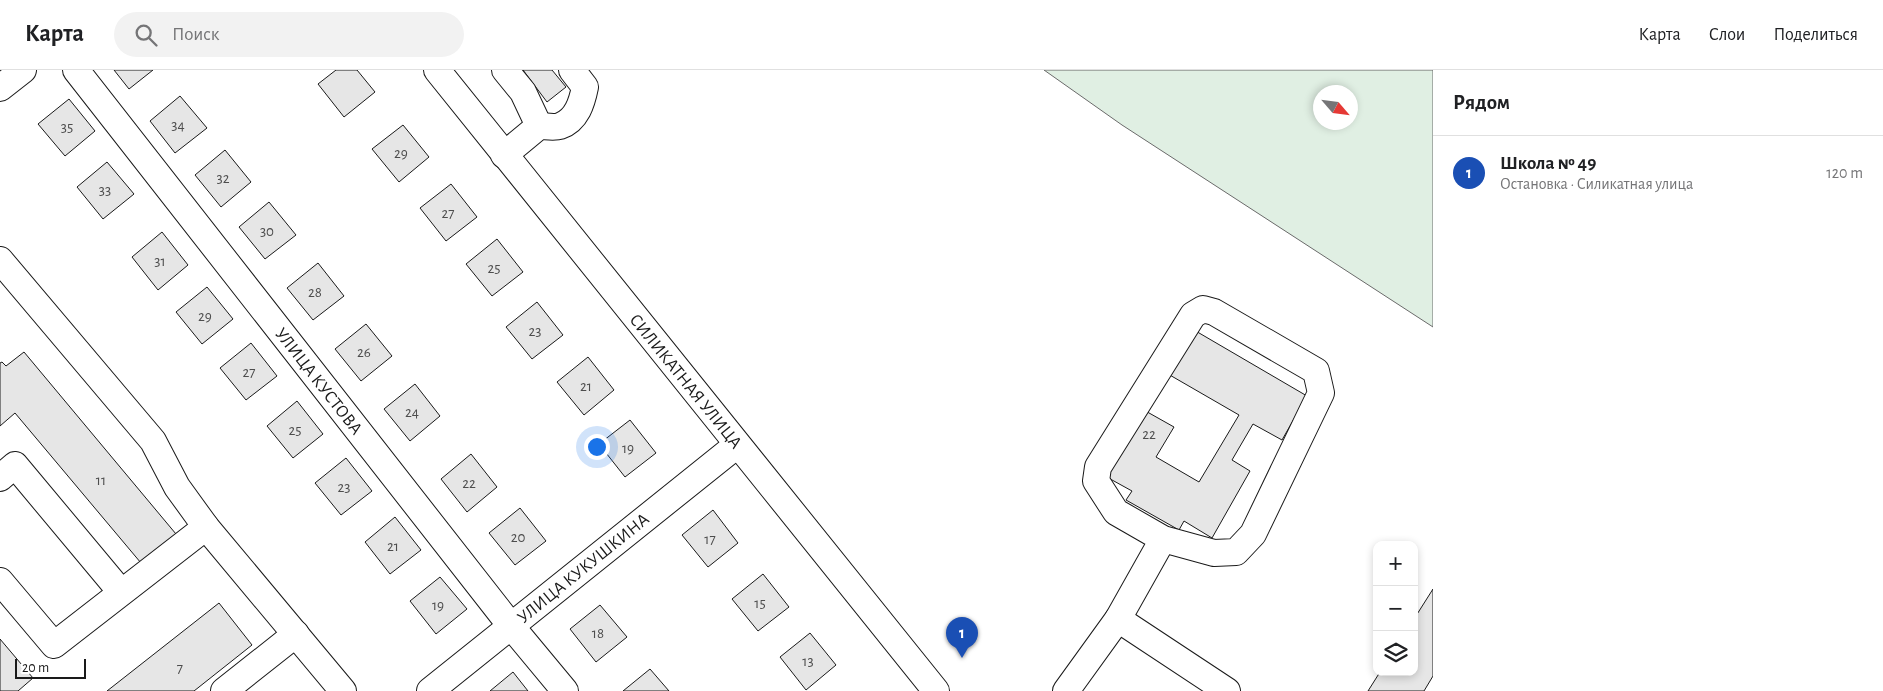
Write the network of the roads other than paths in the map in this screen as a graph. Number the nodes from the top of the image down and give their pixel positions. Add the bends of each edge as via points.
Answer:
1 (23, 70) edge
2 (76, 70) edge
3 (437, 70) edge
4 (505, 70) edge
5 (572, 70) edge
6 (0, 88) edge
7 (539, 126) junction
8 (504, 155) junction
9 (1, 261) edge
10 (737, 445) junction
11 (0, 478) edge
12 (206, 527) junction
13 (1164, 539) junction
14 (0, 582) edge
15 (121, 592) junction
16 (1118, 619) junction
17 (511, 626) junction
18 (296, 634) junction
19 (224, 691) edge
20 (343, 691) edge
21 (430, 691) edge
22 (565, 691) edge
23 (936, 691) edge
24 (1066, 691) edge
25 (1227, 691) edge

1 - 6 street
2 - 17 street, УЛИЦА КУСТОВА
3 - 8 street, СИЛИКАТНАЯ УЛИЦА
4 - 7 street via 522,92
5 - 7 street via 585,87 582,104 559,127
7 - 8 street
8 - 10 street, СИЛИКАТНАЯ УЛИЦА
9 - 12 street via 153,441 176,487
10 - 17 street, УЛИЦА КУКУШКИНА
10 - 23 street, СИЛИКАТНАЯ УЛИЦА
11 - 15 street via 15,465
12 - 15 street
12 - 18 street
13 - 13 street via 1214,554 1236,552 1253,534 1321,393 1316,371 1214,312 1203,309 1193,315 1098,467 1096,481 1116,512
13 - 16 street
14 - 15 street via 54,645
16 - 24 street
16 - 25 street
17 - 21 street, УЛИЦА КУКУШКИНА
17 - 22 street, УЛИЦА КУСТОВА
18 - 19 street
18 - 20 street

